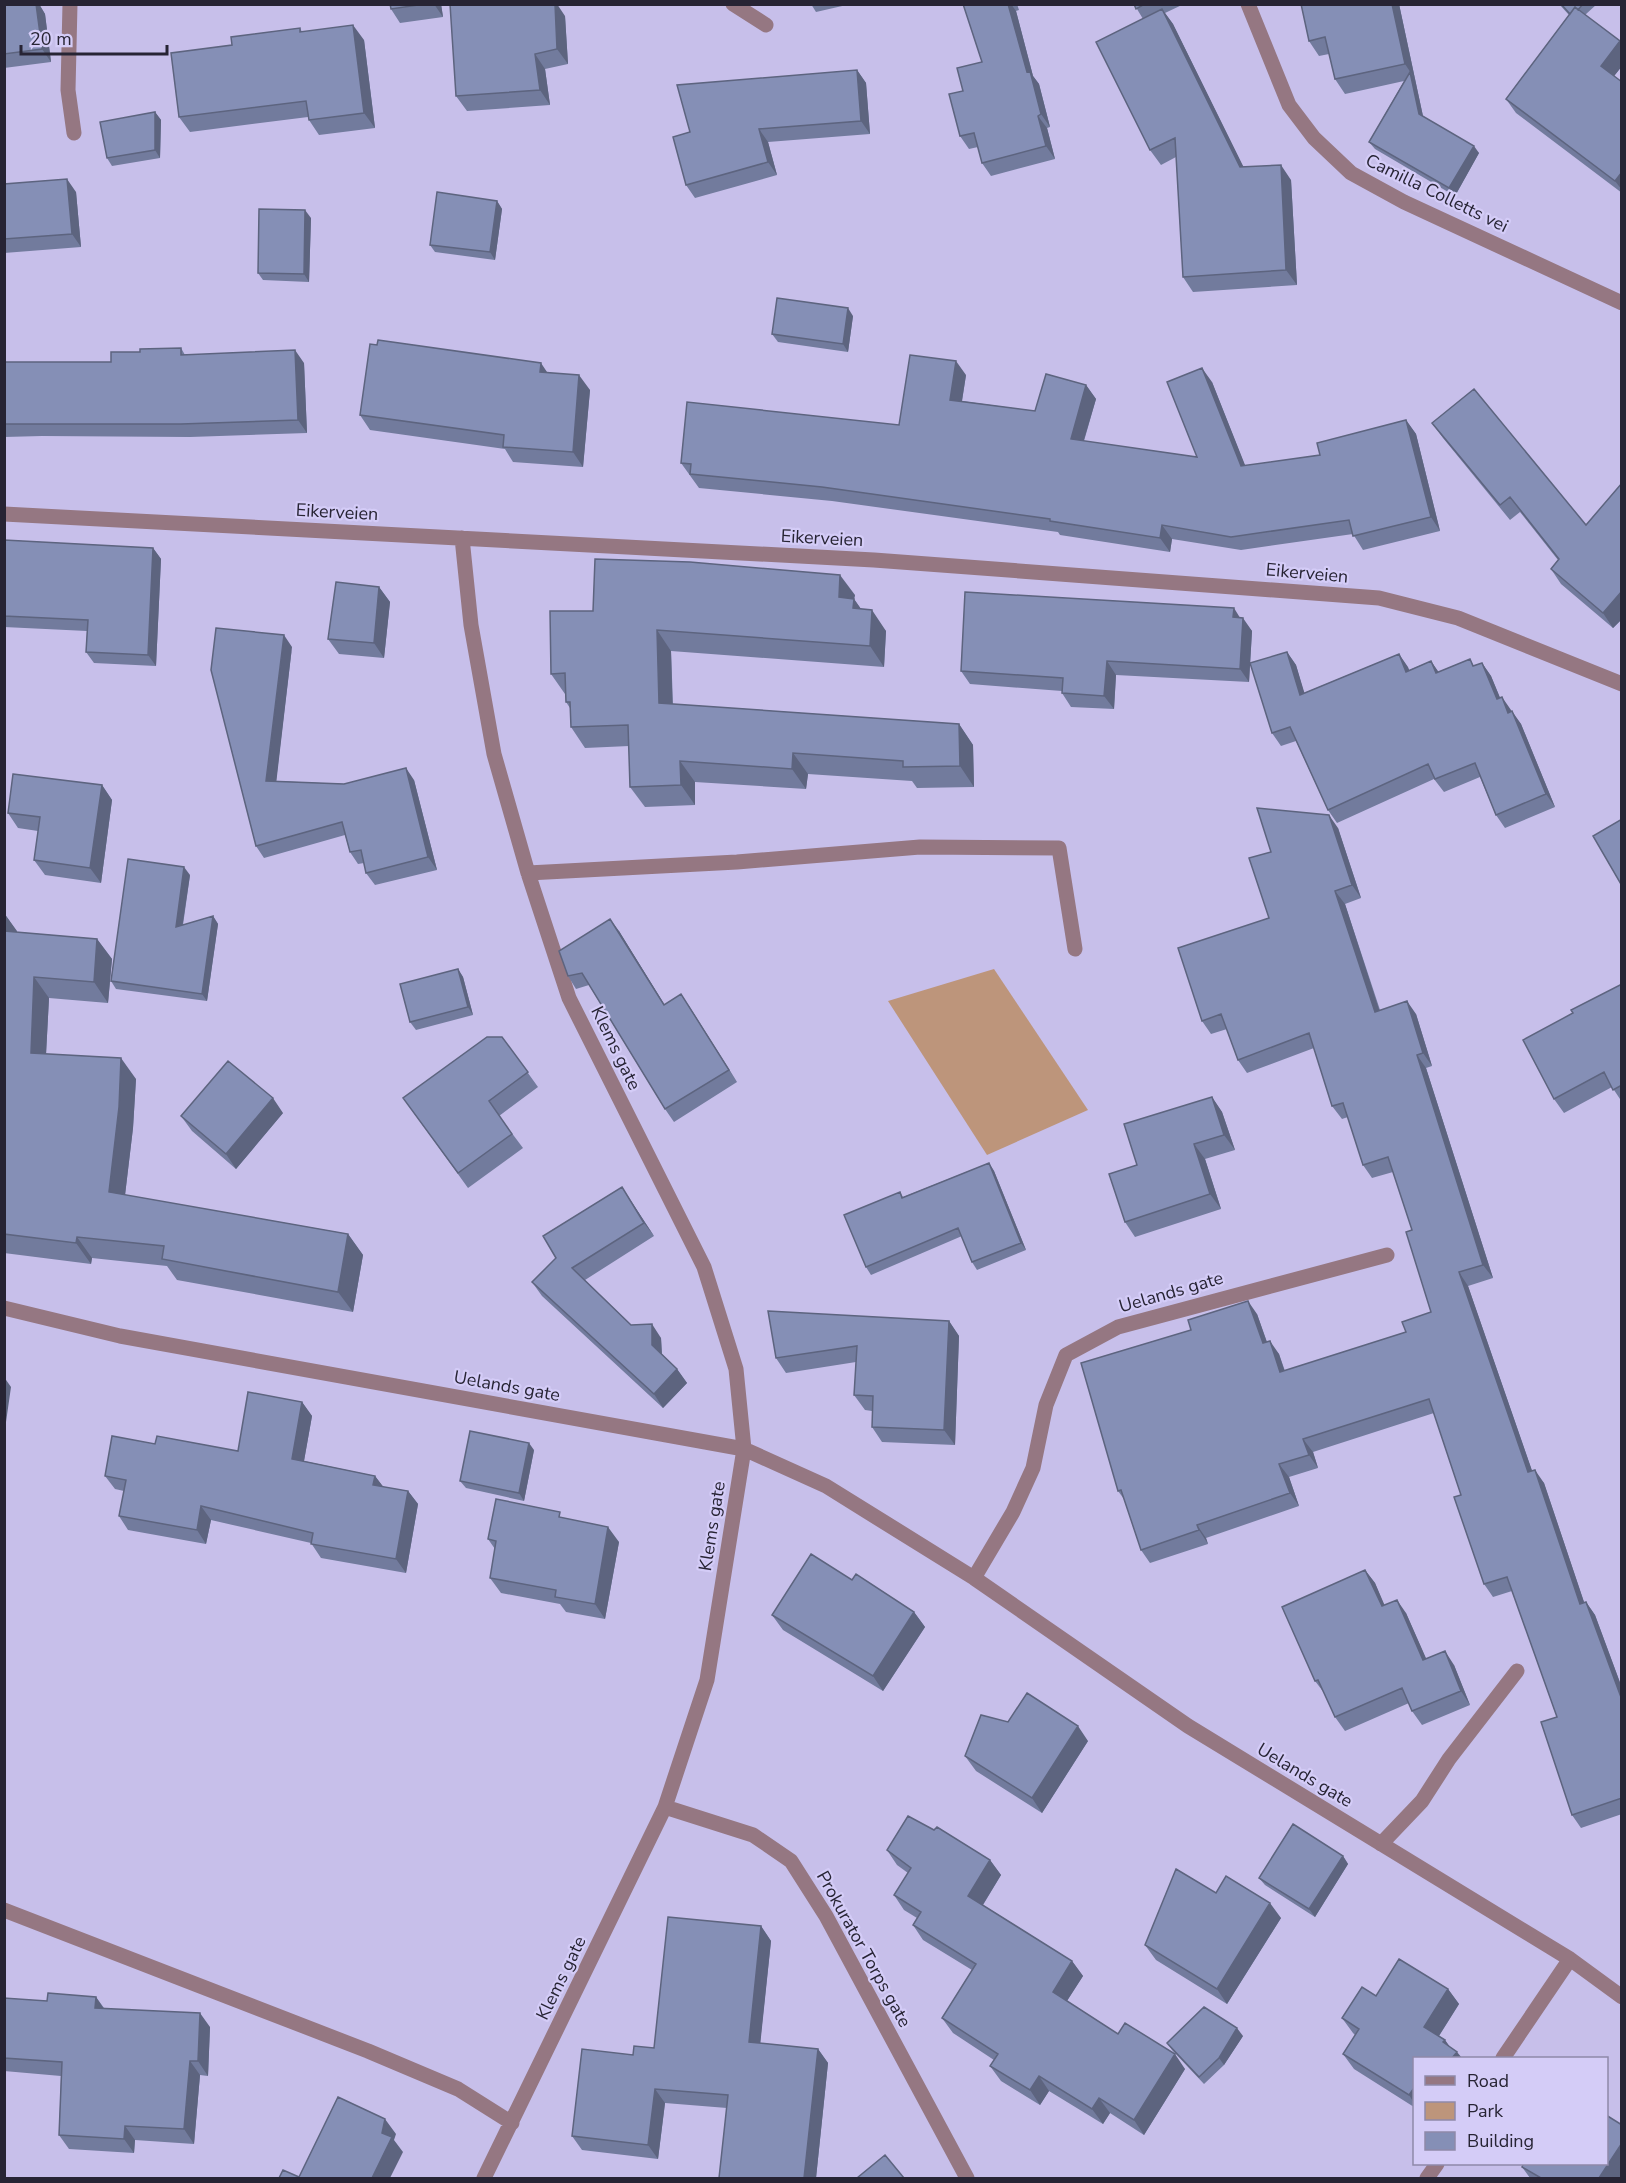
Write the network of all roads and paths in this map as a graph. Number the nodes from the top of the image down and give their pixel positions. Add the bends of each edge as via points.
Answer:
1 (70, 4) edge
2 (733, 4) edge
3 (1248, 4) edge
4 (766, 25) dead end
5 (74, 133) dead end
6 (1622, 303) edge
7 (4, 514) edge
8 (462, 538) junction
9 (1622, 684) edge
10 (528, 873) junction
11 (1075, 950) dead end
12 (1386, 1255) dead end
13 (4, 1308) edge
14 (744, 1449) junction
15 (974, 1578) junction
16 (1517, 1671) dead end
17 (665, 1807) junction
18 (1381, 1844) junction
19 (4, 1910) edge
20 (1570, 1959) junction
21 (1622, 1997) edge
22 (1504, 2057) edge
23 (512, 2123) junction
24 (1436, 2165) edge
25 (484, 2178) edge
26 (967, 2178) edge
27 (1427, 2178) edge

1 - 5 street via 68,90
2 - 4 street
3 - 6 street, Camilla Colletts vei via 1289,105 1314,138 1351,173 1404,202
7 - 8 street, Eikerveien
8 - 9 street, Eikerveien via 885,561 1379,598 1458,618
8 - 10 street, Klems gate via 471,625 494,754
10 - 11 street via 920,847 1059,848
10 - 14 street, Klems gate via 569,998 704,1267 736,1369
12 - 15 street, Uelands gate via 1118,1327 1066,1355 1046,1405 1033,1468 1013,1512
13 - 14 street, Uelands gate via 120,1336
14 - 15 street, Uelands gate via 826,1486
14 - 17 street, Klems gate via 707,1680
15 - 18 street, Uelands gate via 1188,1726
16 - 18 street via 1422,1801
17 - 23 street, Klems gate
17 - 26 street, Prokurator Torps gate via 753,1835 791,1861 826,1916
18 - 20 street, Uelands gate
19 - 23 street via 368,2051 458,2089
20 - 21 street, Uelands gate
20 - 22 street
23 - 25 street, Klems gate
24 - 27 street

